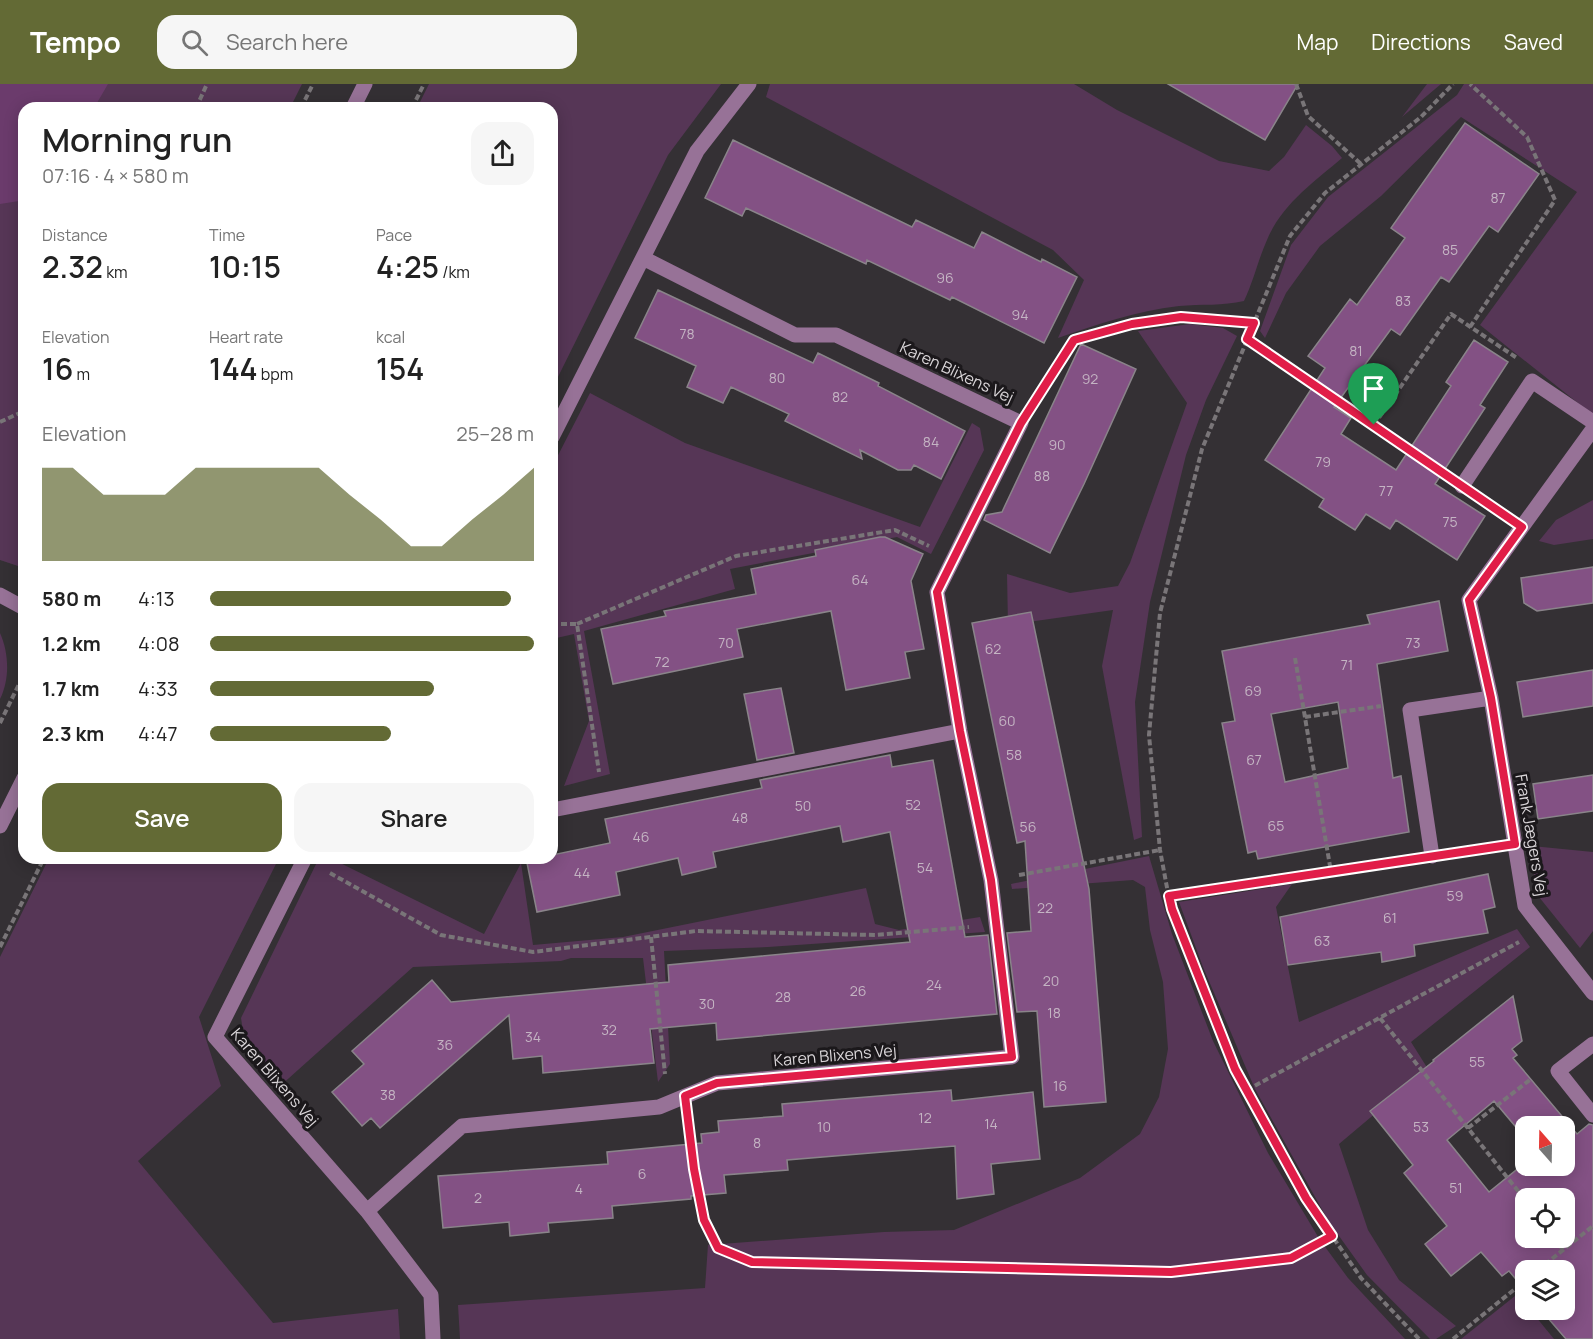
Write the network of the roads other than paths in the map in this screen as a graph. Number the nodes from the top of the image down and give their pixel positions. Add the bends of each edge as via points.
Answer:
1 (365, 84) edge
2 (749, 84) edge
3 (356, 102) edge
4 (644, 258) junction
5 (1593, 422) edge
6 (558, 425) edge
7 (1593, 429) edge
8 (1462, 486) road end
9 (0, 595) edge
10 (18, 605) edge
11 (1491, 698) junction
12 (960, 731) junction
13 (18, 790) edge
14 (558, 809) edge
15 (0, 826) edge
16 (1432, 856) road end
17 (301, 864) edge
18 (1593, 993) edge
19 (1593, 1044) edge
20 (1593, 1115) edge
21 (367, 1211) junction
22 (433, 1339) edge

1 - 3 street
2 - 4 street via 697,151
4 - 6 street
4 - 12 street, Karen Blixens Vej via 795,335 836,335 1021,423 937,592
5 - 8 street via 1532,381
7 - 11 street, Frank Jægers Vej via 1469,600
9 - 10 street
11 - 16 street via 1410,710
11 - 18 street, Frank Jægers Vej via 1525,906
12 - 14 street
12 - 21 street, Karen Blixens Vej via 991,880 1012,1057 717,1083 659,1107 462,1126
13 - 15 street
17 - 21 street, Karen Blixens Vej via 215,1037
19 - 20 street via 1558,1071
21 - 22 street, Karen Blixens Vej via 431,1295

